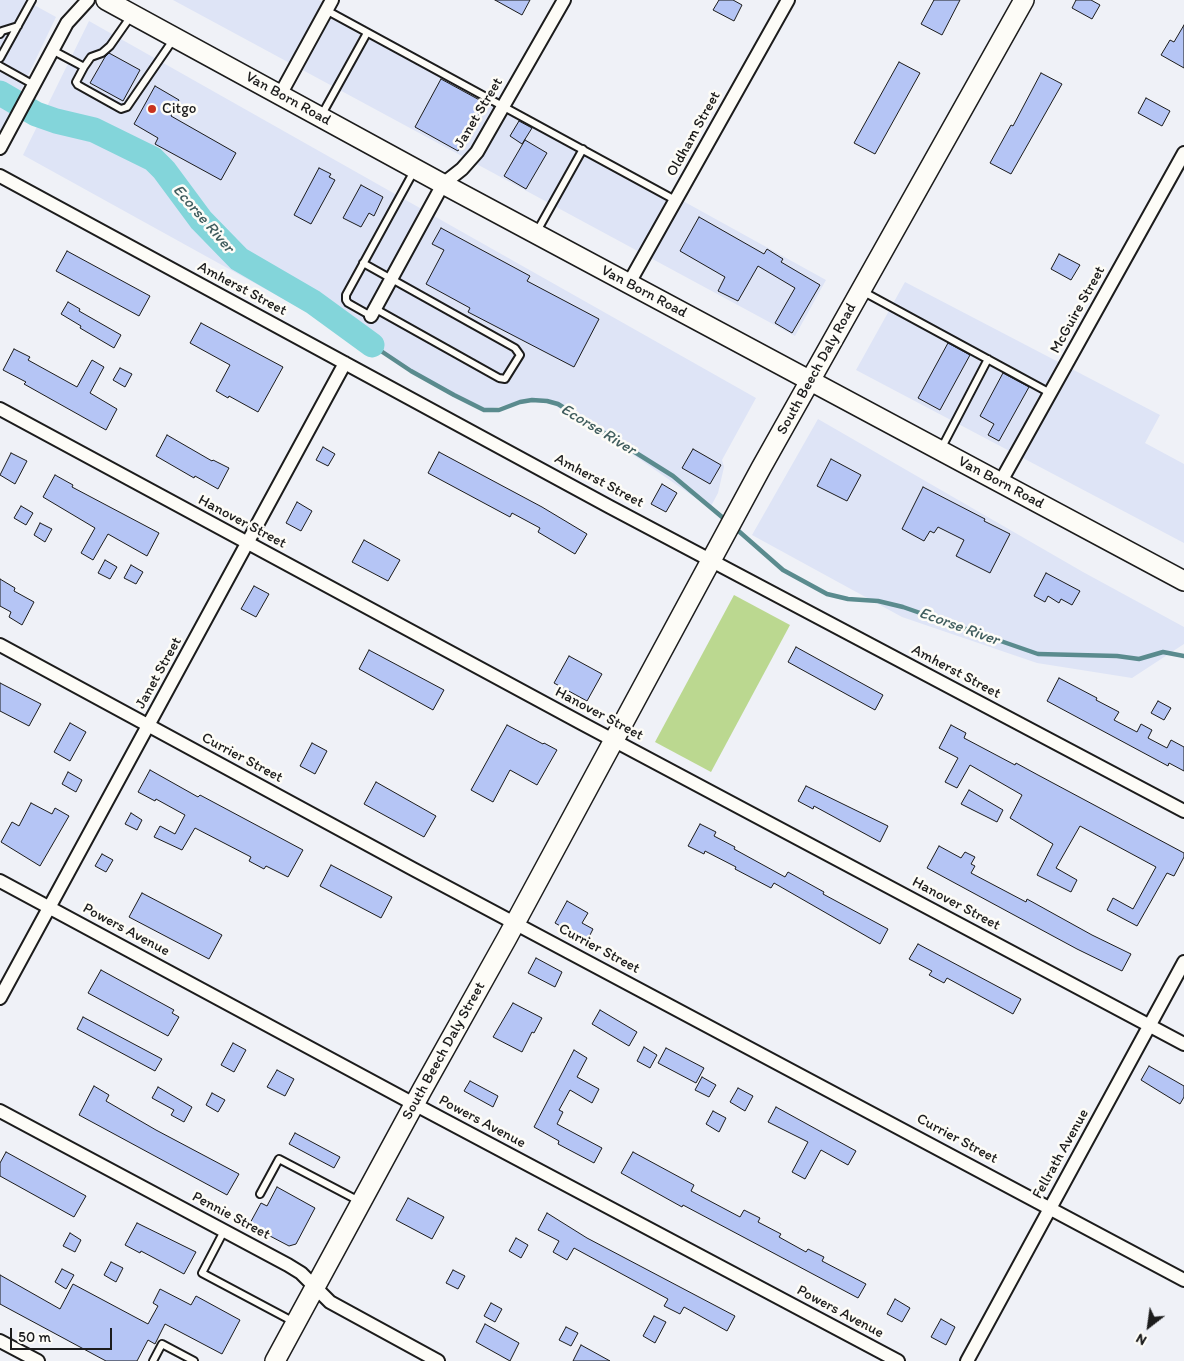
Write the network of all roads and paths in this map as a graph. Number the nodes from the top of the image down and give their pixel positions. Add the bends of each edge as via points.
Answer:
1 (32, 0) edge
2 (88, 0) edge
3 (106, 0) edge
4 (564, 0) edge
5 (788, 0) edge
6 (1024, 0) edge
7 (329, 5) edge
8 (132, 15) junction
9 (18, 26) junction
10 (367, 33) junction
11 (0, 34) edge
12 (174, 38) junction
13 (52, 50) junction
14 (0, 58) edge
15 (0, 66) edge
16 (84, 67) junction
17 (32, 89) junction
18 (280, 95) junction
19 (503, 105) junction
20 (321, 117) junction
21 (0, 148) edge
22 (583, 149) junction
23 (1184, 154) edge
24 (415, 169) junction
25 (0, 176) edge
26 (443, 184) junction
27 (675, 200) junction
28 (535, 234) junction
29 (363, 263) junction
30 (391, 278) junction
31 (629, 284) junction
32 (861, 290) junction
33 (372, 312) junction
34 (988, 359) junction
35 (345, 363) junction
36 (810, 381) junction
37 (1050, 393) junction
38 (0, 409) edge
39 (940, 451) junction
40 (1000, 483) junction
41 (248, 544) junction
42 (712, 561) junction
43 (1183, 577) edge
44 (0, 645) edge
45 (149, 725) junction
46 (614, 741) junction
47 (1184, 811) edge
48 (0, 881) edge
49 (50, 907) junction
50 (515, 923) junction
51 (1184, 962) edge
52 (0, 998) edge
53 (1149, 1025) junction
54 (1184, 1044) edge
55 (414, 1104) junction
56 (0, 1111) edge
57 (260, 1194) dead end
58 (361, 1202) junction
59 (1050, 1208) junction
60 (224, 1231) junction
61 (1184, 1280) edge
62 (315, 1286) junction
63 (295, 1322) junction
64 (0, 1341) edge
65 (38, 1361) edge
66 (153, 1361) edge
67 (194, 1361) edge
68 (275, 1361) edge
69 (438, 1361) edge
70 (898, 1361) edge
71 (967, 1361) edge

1 - 9 lane
2 - 13 street via 67,23
3 - 8 main road, Van Born Road
4 - 19 street, Janet Street
5 - 27 street, Oldham Street
6 - 32 main road, South Beech Daly Road
7 - 10 lane
7 - 18 street
8 - 12 main road, Van Born Road
8 - 16 lane via 110,46 91,57
9 - 11 lane
9 - 14 lane
10 - 19 lane
10 - 20 lane
12 - 16 lane via 127,107 121,109 78,85 76,82
12 - 18 main road, Van Born Road
13 - 16 lane
13 - 17 street
15 - 17 lane
17 - 21 street
18 - 20 main road, Van Born Road
19 - 22 lane
19 - 26 street, Janet Street via 477,152
20 - 24 main road, Van Born Road
22 - 27 lane
22 - 28 lane
23 - 37 street, McGuire Street
24 - 26 main road, Van Born Road
24 - 29 lane
25 - 35 street, Amherst Street
26 - 28 main road, Van Born Road
26 - 30 street, Janet Street
27 - 31 street, Oldham Street
28 - 31 main road, Van Born Road
29 - 30 lane
29 - 33 lane via 346,300 348,304
30 - 33 street, Janet Street
30 - 33 lane via 515,348 520,355 505,379 498,378
31 - 36 main road, Van Born Road
32 - 34 lane
32 - 36 main road, South Beech Daly Road
34 - 37 lane
34 - 39 lane
35 - 41 street, Janet Street
35 - 42 street, Amherst Street
36 - 39 main road, Van Born Road
36 - 42 main road, South Beech Daly Road
37 - 40 street, McGuire Street
38 - 41 street, Hanover Street
39 - 40 main road, Van Born Road
40 - 43 main road, Van Born Road
41 - 45 street, Janet Street
41 - 46 street, Hanover Street
42 - 46 main road, South Beech Daly Road
42 - 47 street, Amherst Street
44 - 45 street, Currier Street
45 - 49 street, Janet Street
45 - 50 street, Currier Street
46 - 50 main road, South Beech Daly Street
46 - 53 street, Hanover Street
48 - 49 street, Powers Avenue
49 - 52 street, Janet Street
49 - 55 street, Powers Avenue
50 - 55 main road, South Beech Daly Street
50 - 59 street, Currier Street
51 - 53 street, Fellrath Avenue
53 - 54 street, Hanover Street
53 - 59 street, Fellrath Avenue
55 - 58 main road, South Beech Daly Street
55 - 70 street, Powers Avenue
56 - 60 street, Pennie Street
57 - 58 lane via 279,1159
58 - 62 main road, South Beech Daly Street
59 - 61 street, Currier Street
59 - 71 street, Fellrath Avenue
60 - 62 street, Pennie Street via 301,1272
60 - 63 lane via 202,1273
62 - 63 main road, South Beech Daly Street
62 - 69 street, Pennie Street via 330,1302
63 - 68 main road, South Beech Daly Street
64 - 65 street
66 - 67 lane via 162,1344

